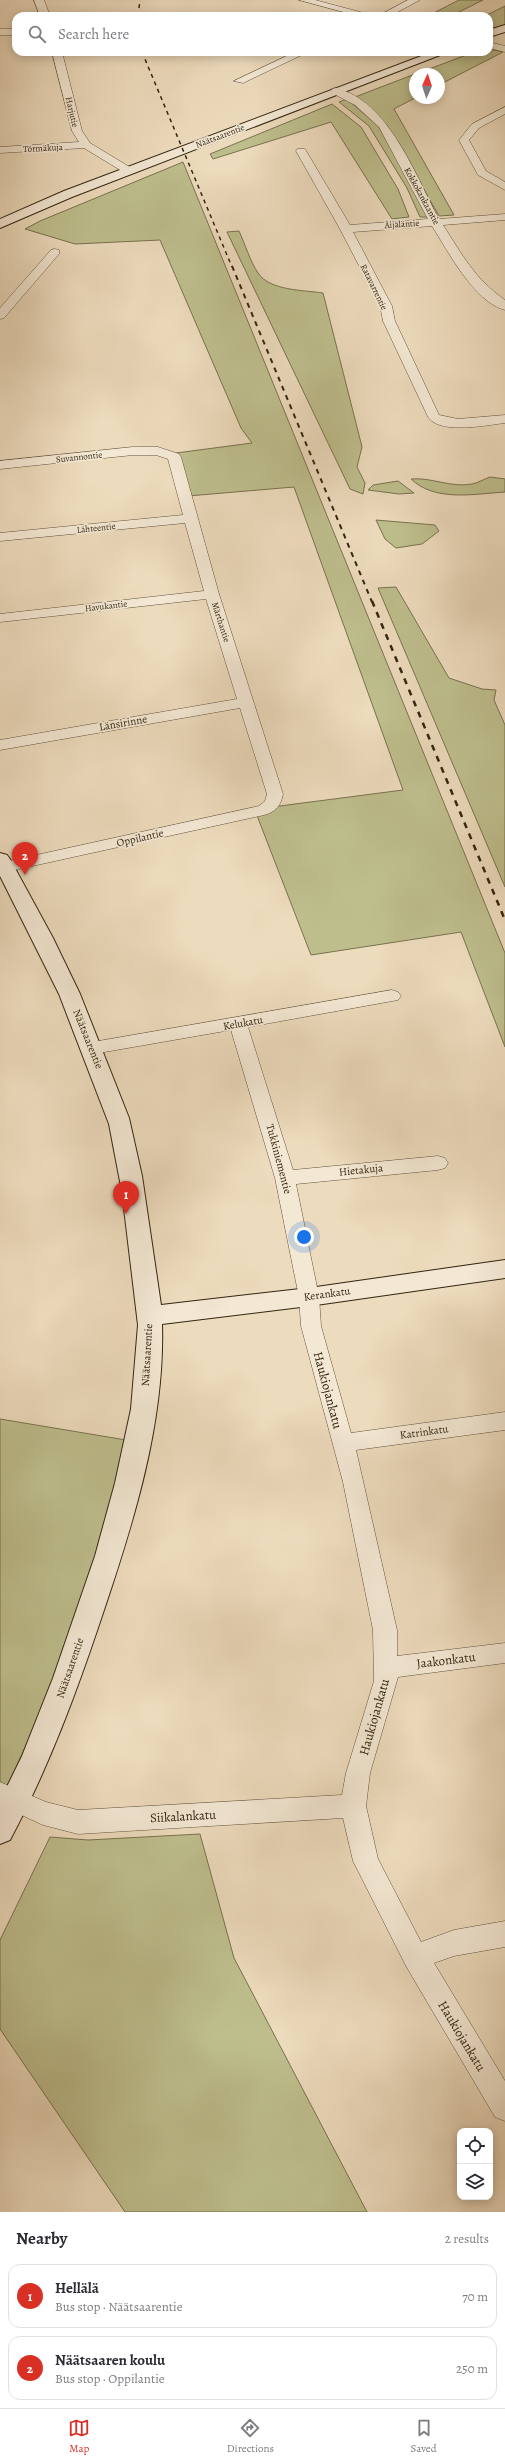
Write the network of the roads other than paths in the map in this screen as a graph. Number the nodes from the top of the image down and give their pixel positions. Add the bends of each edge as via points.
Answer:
1 (39, 0) edge
2 (304, 0) edge
3 (415, 0) edge
4 (44, 12) edge
5 (354, 12) edge
6 (391, 12) edge
7 (505, 28) edge
8 (0, 32) edge
9 (12, 32) edge
10 (493, 32) edge
11 (493, 46) edge
12 (505, 49) edge
13 (58, 56) edge
14 (294, 56) edge
15 (431, 56) edge
16 (239, 81) dead end
17 (336, 91) junction
18 (505, 110) edge
19 (86, 145) junction
20 (0, 150) edge
21 (301, 151) dead end
22 (129, 171) junction
23 (505, 187) edge
24 (505, 218) edge
25 (2, 222) edge
26 (435, 222) junction
27 (346, 229) junction
28 (55, 252) dead end
29 (505, 306) edge
30 (0, 315) edge
31 (505, 419) edge
32 (158, 452) joint
33 (0, 465) edge
34 (192, 518) junction
35 (0, 537) edge
36 (212, 594) junction
37 (0, 618) edge
38 (246, 702) junction
39 (0, 745) edge
40 (273, 803) joint
41 (2, 863) edge
42 (392, 996) dead end
43 (238, 1024) junction
44 (93, 1048) junction
45 (438, 1163) dead end
46 (285, 1178) junction
47 (505, 1269) edge
48 (309, 1297) junction
49 (149, 1316) junction
50 (505, 1421) edge
51 (343, 1443) junction
52 (505, 1652) edge
53 (387, 1668) junction
54 (8, 1797) edge
55 (353, 1806) junction
56 (0, 1830) edge
57 (505, 1934) edge
58 (415, 1957) junction
59 (505, 2107) edge

1 - 4 street
2 - 5 street
3 - 6 street
7 - 10 street
8 - 9 street
11 - 12 street
13 - 19 street, Harjutie via 77,131
14 - 16 street
15 - 17 street, Näätsaarentie
17 - 22 street, Näätsaarentie
17 - 26 street, Kokkokankaantie via 359,103 383,125
18 - 23 street via 466,134 464,140 482,173
19 - 20 street, Törmäkuja
19 - 22 street, Harjutie
21 - 27 street, Ratavarrentie
22 - 25 street, Näätsaarentie
24 - 26 street, Äijäläntie
26 - 27 street, Äijäläntie
26 - 29 street, Kokkokankaantie via 475,282
27 - 31 street, Ratavarrentie via 386,306 389,321 434,417 444,422 455,423
28 - 30 street
32 - 33 street, Suvannontie via 133,451
32 - 34 street, Märthantie via 174,457
34 - 35 street, Lähteentie
34 - 36 street, Märthantie
36 - 37 street, Havukantie
36 - 38 street, Märthantie
38 - 39 street, Länsirinne
38 - 40 street, Märthantie via 275,794
40 - 41 street, Oppilantie via 264,810
41 - 44 street, Näätsaarentie via 67,989
42 - 43 street, Kelukatu
43 - 44 street, Kelukatu
43 - 46 street, Tukkiniementie
44 - 49 street, Näätsaarentie via 122,1130 135,1201
45 - 46 street, Hietakuja
46 - 48 street, Tukkiniementie
47 - 48 street, Kerankatu
48 - 49 street, Kerankatu
48 - 51 street, Haukiojankatu via 311,1326
49 - 54 street, Näätsaarentie via 146,1388 122,1507 96,1595 61,1694
50 - 51 street, Katrinkatu
51 - 53 street, Haukiojankatu via 380,1595
52 - 53 street, Jaakonkatu
53 - 55 street, Haukiojankatu via 381,1699 358,1773
54 - 55 street, Siikalankatu via 43,1813 78,1822
54 - 56 street, Näätsaarentie
55 - 58 street, Haukiojankatu via 366,1861
57 - 58 street via 454,1942
58 - 59 street, Haukiojankatu

